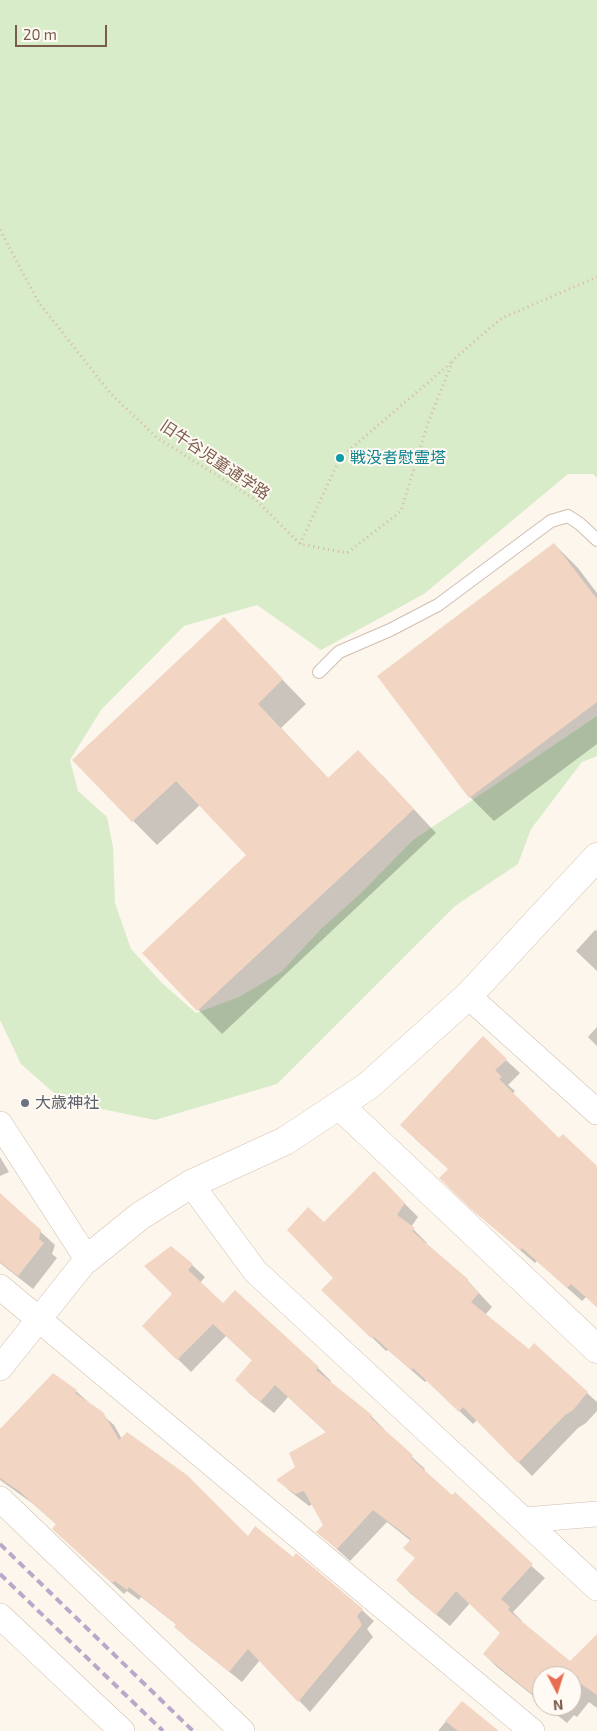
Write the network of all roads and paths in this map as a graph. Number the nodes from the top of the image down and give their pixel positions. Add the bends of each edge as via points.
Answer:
1 (0, 230) edge
2 (597, 276) edge
3 (453, 360) junction
4 (597, 540) edge
5 (300, 544) junction
6 (319, 672) dead end
7 (596, 858) edge
8 (468, 996) junction
9 (340, 1106) junction
10 (597, 1112) edge
11 (0, 1124) edge
12 (191, 1184) junction
13 (87, 1259) junction
14 (0, 1288) edge
15 (39, 1319) junction
16 (597, 1349) edge
17 (0, 1368) edge
18 (0, 1499) edge
19 (597, 1514) edge
20 (525, 1520) junction
21 (597, 1588) edge
22 (0, 1616) edge
23 (122, 1731) edge
24 (242, 1731) edge
25 (532, 1731) edge

1 - 5 path, 旧牛谷児童通学路 via 39,303 111,394 156,437 256,500
2 - 3 path via 502,318
3 - 5 path via 340,458
3 - 5 path via 428,423 401,512 347,553
4 - 6 lane via 568,516 550,521 438,605 339,652
7 - 8 street
8 - 9 street via 368,1086
8 - 10 street
9 - 12 street via 286,1141
9 - 16 street
11 - 13 street
12 - 13 street via 140,1216
12 - 20 street via 255,1271
13 - 15 street
14 - 15 street
15 - 17 street
15 - 25 street
18 - 24 street
19 - 20 street
20 - 21 street
22 - 23 street

